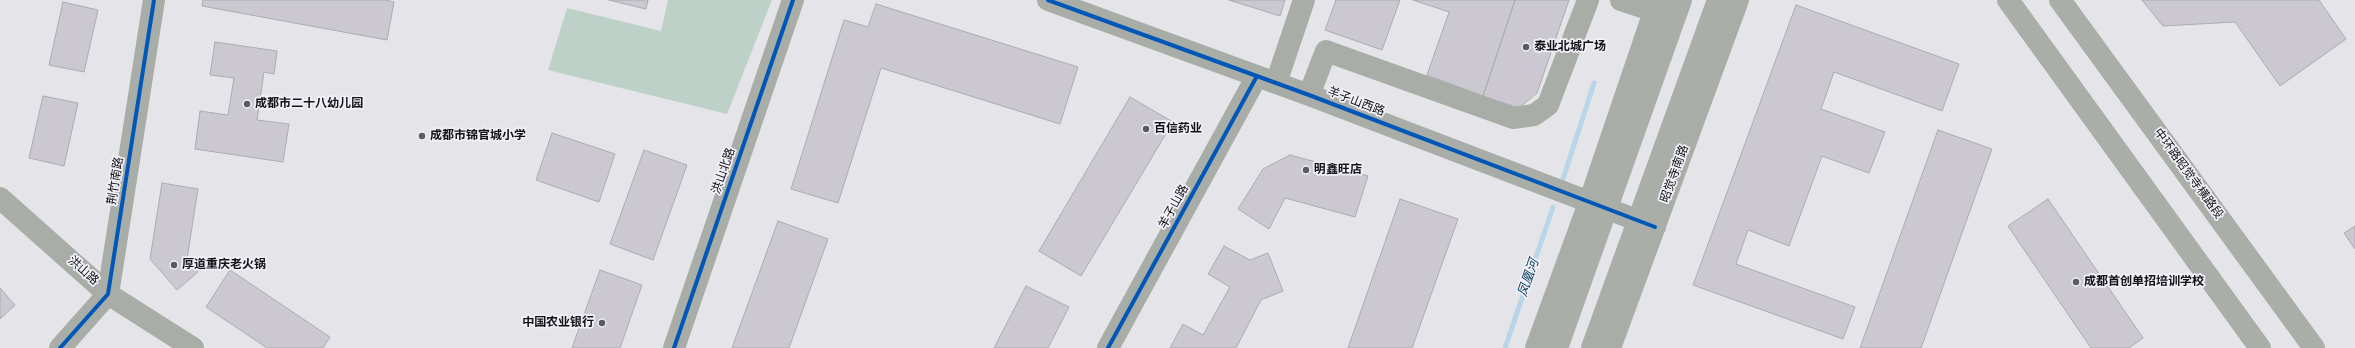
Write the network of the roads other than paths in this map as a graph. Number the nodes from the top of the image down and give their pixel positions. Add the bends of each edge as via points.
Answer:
1 (154, 0) edge
2 (793, 0) edge
3 (1048, 0) edge
4 (1304, 0) edge
5 (1588, 0) edge
6 (1621, 0) edge
7 (1681, 0) edge
8 (1718, 0) edge
9 (1738, 0) edge
10 (2008, 0) edge
11 (2060, 0) edge
12 (1656, 6) edge
13 (1266, 80) junction
14 (1309, 95) junction
15 (0, 198) edge
16 (1589, 204) junction
17 (1655, 228) junction
18 (108, 294) junction
19 (60, 348) edge
20 (193, 348) edge
21 (674, 348) edge
22 (1108, 348) edge
23 (1536, 348) edge
24 (1557, 348) edge
25 (1592, 348) edge
26 (1610, 348) edge
27 (2260, 348) edge
28 (2314, 348) edge

1 - 18 street, 荆竹南路
2 - 21 street, 洪山北路
3 - 13 street, 羊子山西路
4 - 13 street, 羊子山路
5 - 14 street via 1548,105 1534,116 1513,118 1326,51
6 - 12 street
7 - 24 main road
8 - 25 main road, 昭觉寺南路
9 - 17 street, 昭觉寺南路
10 - 27 main road
11 - 28 main road, 中环路昭觉寺横路段
12 - 16 street
13 - 14 street, 羊子山西路
13 - 22 street, 羊子山路
14 - 16 street, 羊子山西路
15 - 18 street, 洪山路
16 - 17 street, 羊子山西路
16 - 23 street
17 - 26 street, 昭觉寺南路
18 - 19 street
18 - 20 street, 洪山路

